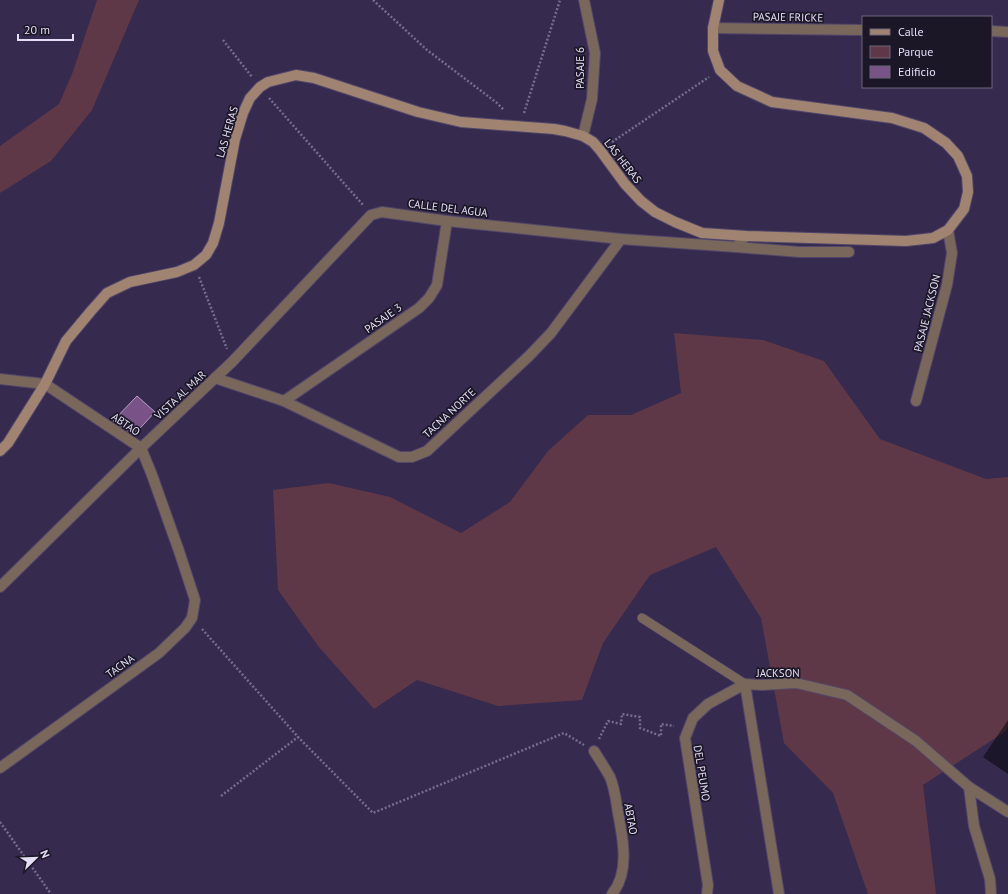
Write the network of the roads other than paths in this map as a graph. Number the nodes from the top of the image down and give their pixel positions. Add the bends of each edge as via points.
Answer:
1 (584, 0) edge
2 (719, 0) edge
3 (713, 28) junction
4 (862, 30) edge
5 (992, 31) edge
6 (1008, 32) edge
7 (583, 136) junction
8 (372, 215) joint
9 (447, 221) junction
10 (948, 230) junction
11 (746, 236) junction
12 (621, 239) junction
13 (736, 247) junction
14 (850, 252) dead end
15 (215, 378) junction
16 (0, 379) edge
17 (45, 384) junction
18 (284, 401) junction
19 (916, 401) dead end
20 (141, 448) junction
21 (0, 451) edge
22 (0, 588) edge
23 (192, 618) joint
24 (642, 618) dead end
25 (745, 684) junction
26 (594, 751) road end
27 (0, 768) edge
28 (969, 787) junction
29 (1008, 812) edge
30 (612, 894) edge
31 (707, 894) edge
32 (779, 894) edge
33 (991, 894) edge

1 - 7 street, PASAJE 6 via 595,53 592,99
2 - 3 street, LAS HERAS
3 - 4 street, PASAJE FRICKE
3 - 10 street, LAS HERAS via 713,51 720,70 737,86 772,102 892,118 924,128 946,143 958,156 967,176 968,192 964,209
5 - 6 street
7 - 11 street, LAS HERAS via 600,150 625,184 655,212 702,233
7 - 17 street, LAS HERAS via 565,131 460,122 418,112 314,78 296,75 268,82 250,98 243,113 213,243 206,255 194,265 178,272 130,282 107,293 66,341
8 - 9 street, CALLE DEL AGUA via 382,212
8 - 15 street, VISTA AL MAR
9 - 12 street, CALLE DEL AGUA
9 - 18 street, PASAJE 3 via 437,285 429,298 419,308
10 - 11 street, LAS HERAS via 933,238 906,241
10 - 19 street, PASAJE JACKSON via 952,253 947,285
11 - 13 street
12 - 13 street, CALLE DEL AGUA
12 - 18 street, TACNA NORTE via 529,356 426,450 412,457 399,457
13 - 14 street via 800,252
15 - 18 street, TACNA NORTE
15 - 20 street, VISTA AL MAR
16 - 17 street, ABTAO
17 - 20 street, ABTAO
17 - 21 street, LAS HERAS via 8,443
20 - 22 street, VISTA AL MAR
20 - 23 street, ABTAO via 195,600
23 - 27 street, TACNA via 159,653
24 - 25 lane
25 - 28 street, JACKSON via 796,683 847,695 916,741
25 - 31 street, DEL PEUMO via 708,704 693,718 685,738 708,885
25 - 32 street, JACKSON
26 - 30 street, ABTAO via 614,790 624,846 623,867 617,888
28 - 29 street, JACKSON
28 - 33 street via 974,826 990,879

